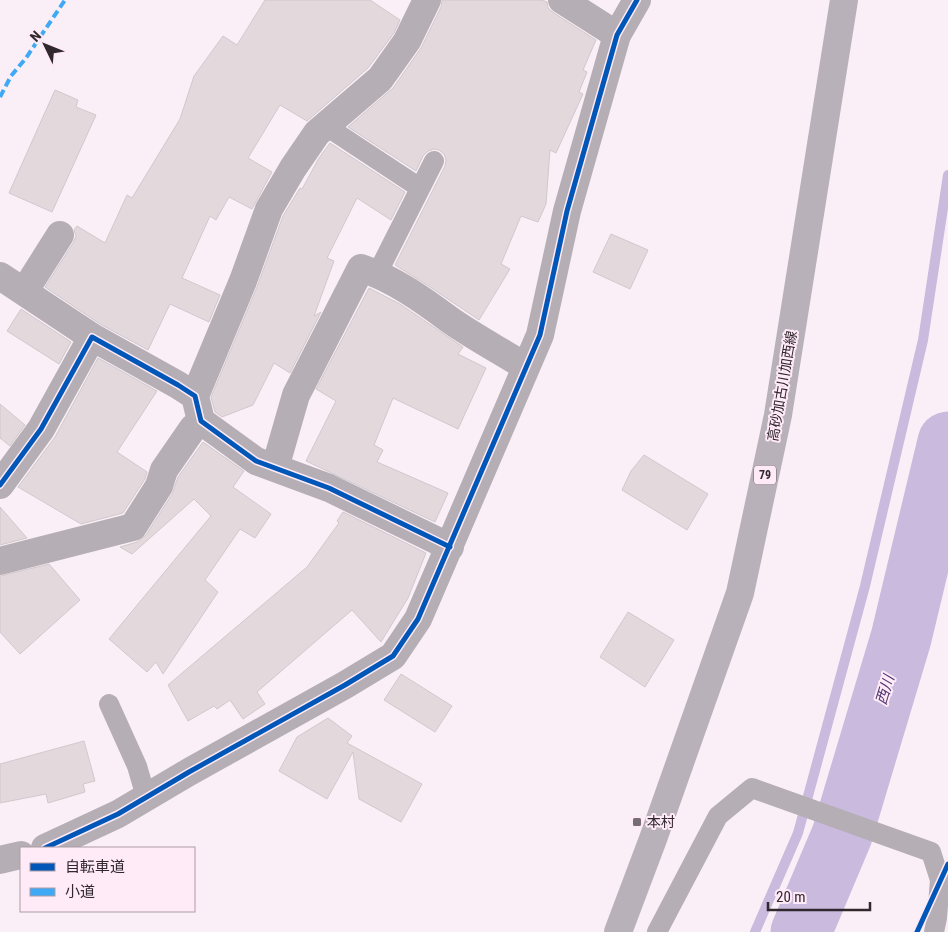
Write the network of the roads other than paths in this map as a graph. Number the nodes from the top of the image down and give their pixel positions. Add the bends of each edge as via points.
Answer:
1 (426, 0) edge
2 (562, 0) edge
3 (637, 0) edge
4 (844, 0) edge
5 (617, 35) junction
6 (326, 126) junction
7 (434, 161) dead end
8 (420, 188) junction
9 (60, 235) dead end
10 (377, 274) junction
11 (0, 276) edge
12 (24, 292) junction
13 (92, 336) junction
14 (526, 366) junction
15 (198, 408) junction
16 (275, 468) junction
17 (0, 485) edge
18 (450, 547) junction
19 (0, 561) edge
20 (109, 704) dead end
21 (146, 797) junction
22 (48, 847) edge
23 (20, 855) edge
24 (0, 860) edge
25 (618, 932) edge
26 (657, 932) edge
27 (934, 932) edge

1 - 6 street via 408,41 380,79
2 - 5 street
3 - 5 street
4 - 25 main road, 高砂加古川加西線 / 79 via 778,415 740,593
5 - 14 street via 567,211 540,335
6 - 8 lane
6 - 15 street via 317,133 269,209
7 - 8 lane
8 - 10 lane
9 - 12 street
10 - 14 street
10 - 16 street via 361,268 296,395
11 - 12 street
12 - 13 street
13 - 15 street via 178,385
13 - 17 street via 41,429
14 - 18 street
15 - 16 street via 256,461
15 - 19 street via 193,428 164,470 159,486 133,527
16 - 18 street via 329,488
18 - 21 street via 418,619 393,656
20 - 21 lane via 137,766
21 - 22 street
23 - 24 street
26 - 27 lane via 718,816 752,788 931,852 940,880

